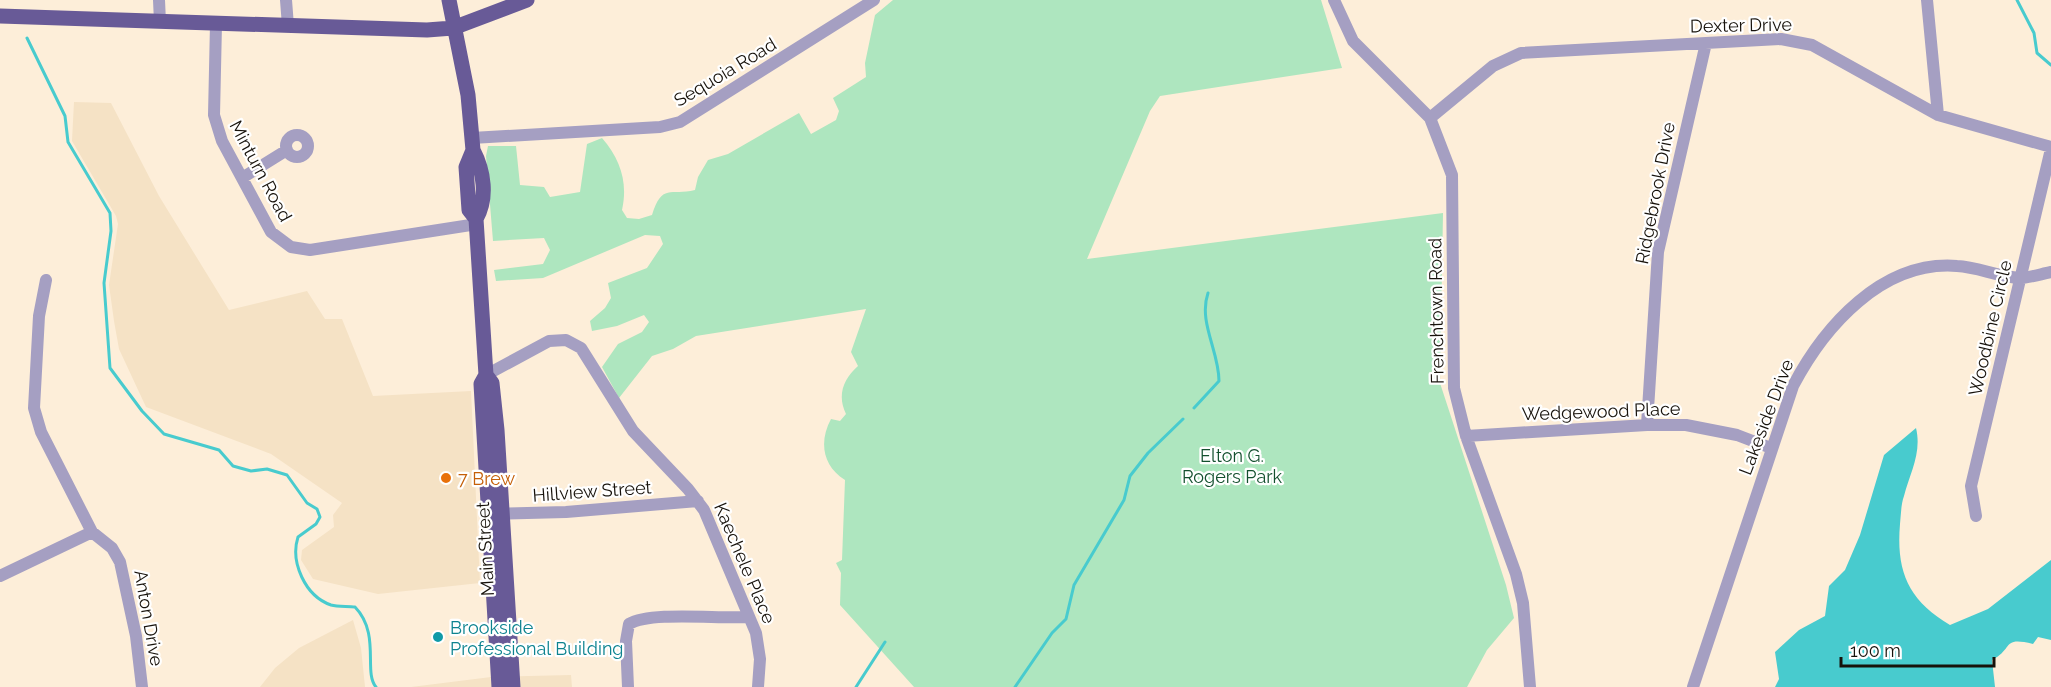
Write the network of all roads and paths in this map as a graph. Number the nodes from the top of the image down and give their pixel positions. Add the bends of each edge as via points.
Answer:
1 (159, 0) edge
2 (286, 0) edge
3 (449, 0) edge
4 (526, 0) edge
5 (874, 0) edge
6 (1334, 0) edge
7 (1927, 0) edge
8 (0, 16) edge
9 (160, 22) junction
10 (216, 24) junction
11 (288, 26) junction
12 (453, 28) junction
13 (1707, 43) junction
14 (1938, 115) junction
15 (1430, 118) junction
16 (472, 144) junction
17 (2051, 148) edge
18 (287, 150) dead end
19 (242, 178) junction
20 (477, 222) junction
21 (2051, 272) edge
22 (2020, 278) junction
23 (46, 280) dead end
24 (486, 375) junction
25 (1647, 424) junction
26 (1466, 436) junction
27 (1771, 448) junction
28 (698, 501) junction
29 (496, 514) junction
30 (1976, 516) dead end
31 (92, 532) junction
32 (0, 576) edge
33 (748, 616) junction
34 (502, 630) junction
35 (142, 687) edge
36 (499, 687) edge
37 (513, 687) edge
38 (628, 687) edge
39 (758, 687) edge
40 (1530, 687) edge
41 (1694, 687) edge

1 - 9 street
2 - 11 street
3 - 12 main road, Main Street
4 - 12 main road
5 - 16 street, Sequoia Road via 680,122
6 - 15 street, Frenchtown Road via 1353,41
7 - 14 street
8 - 9 main road
9 - 10 main road
10 - 11 main road
10 - 19 street, Minturn Road via 215,124
11 - 12 main road
12 - 16 main road, Main Street via 465,76
13 - 14 street, Dexter Drive via 1781,39 1812,45
13 - 15 street, Dexter Drive via 1521,53 1493,66
13 - 25 street, Ridgebrook Drive via 1658,252
14 - 17 street, Dexter Drive
15 - 26 street, Frenchtown Road via 1452,175 1452,373
16 - 20 main road, Main Street via 466,167 469,210
17 - 22 street, Woodbine Circle
18 - 19 street
19 - 20 street, Minturn Road via 271,232 300,249
20 - 24 main road, Main Street
21 - 22 street, Lakeside Drive
22 - 27 street, Lakeside Drive via 1959,266 1934,266 1884,284 1846,312 1817,345 1793,386
22 - 30 street, Woodbine Circle via 1971,486
23 - 31 street via 39,316 33,408 41,432
24 - 28 street, Kaechele Place via 549,341 574,342 586,354 638,438
24 - 29 main road, Main Street via 492,383
25 - 26 street, Wedgewood Place
25 - 27 street, Wedgewood Place via 1721,431
26 - 40 street, Frenchtown Road via 1516,574 1523,603
27 - 41 street, Lakeside Drive
28 - 29 street, Hillview Street
28 - 33 street, Kaechele Place via 735,578
29 - 34 main road, Main Street
31 - 32 street
31 - 35 street, Anton Drive via 112,548 120,562
33 - 38 street via 634,621 626,636
33 - 39 street, Kaechele Place via 759,645
34 - 36 main road, Main Street
34 - 37 main road, Main Street

